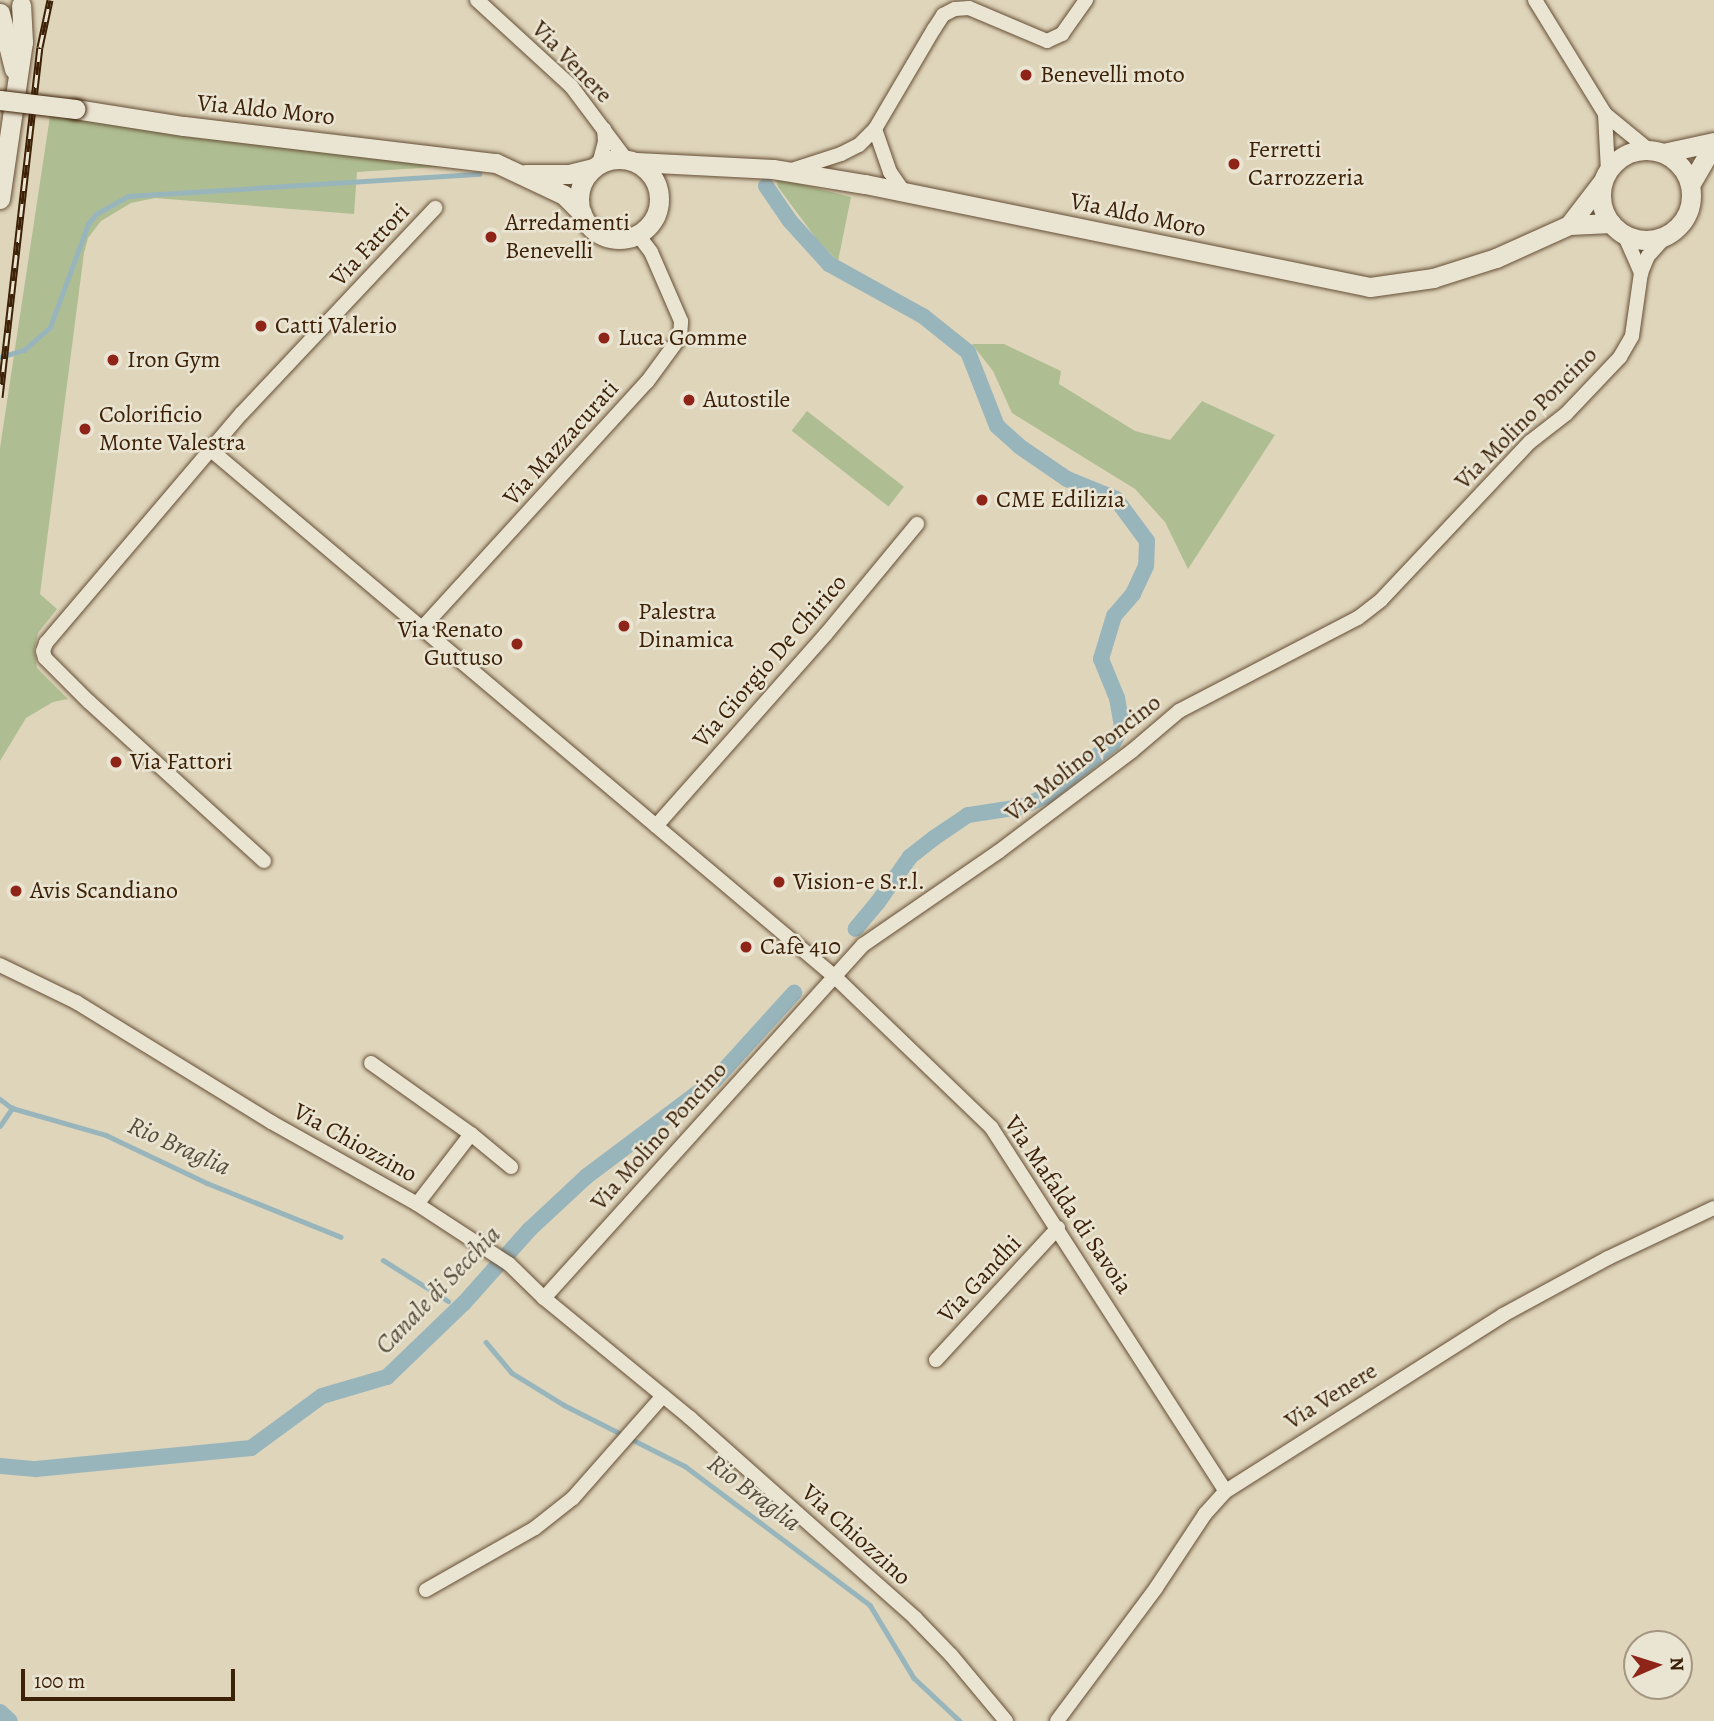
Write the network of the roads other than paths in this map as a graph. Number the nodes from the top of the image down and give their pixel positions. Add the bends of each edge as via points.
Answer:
1 (477, 0) edge
2 (1086, 0) edge
3 (1535, 0) edge
4 (23, 3) edge
5 (948, 4) edge
6 (0, 13) edge
7 (16, 80) junction
8 (0, 100) edge
9 (1605, 114) junction
10 (604, 127) junction
11 (876, 129) junction
12 (1714, 143) edge
13 (1656, 151) junction
14 (630, 160) junction
15 (596, 166) junction
16 (688, 166) junction
17 (780, 170) junction
18 (524, 174) junction
19 (1605, 177) junction
20 (1690, 185) junction
21 (659, 189) junction
22 (904, 192) junction
23 (0, 199) edge
24 (435, 208) dead end
25 (582, 213) junction
26 (1569, 225) junction
27 (1617, 229) junction
28 (638, 234) junction
29 (1668, 234) junction
30 (1641, 273) junction
31 (212, 451) junction
32 (917, 524) dead end
33 (423, 627) junction
34 (656, 826) junction
35 (264, 862) dead end
36 (0, 965) edge
37 (834, 976) junction
38 (371, 1063) dead end
39 (471, 1134) junction
40 (511, 1167) dead end
41 (417, 1204) junction
42 (1714, 1208) edge
43 (1058, 1228) junction
44 (544, 1298) junction
45 (936, 1360) dead end
46 (663, 1396) junction
47 (1226, 1491) junction
48 (426, 1590) dead end
49 (1006, 1721) edge
50 (1057, 1721) edge

1 - 10 street, Via Venere via 571,86
2 - 5 street via 1062,34 1047,41 969,8
3 - 9 street
4 - 6 main road
4 - 7 main road via 23,42
5 - 11 street
6 - 7 main road
7 - 23 main road
8 - 18 main road, Via Aldo Moro, bridge via 463,157
9 - 13 street
9 - 19 street
10 - 14 street, Via Venere
10 - 15 street, Via Venere via 605,142
11 - 17 street via 841,154
11 - 22 street via 890,172
12 - 13 main road
12 - 20 main road
13 - 19 main road via 1626,155
13 - 20 main road via 1677,163
14 - 15 main road
14 - 16 main road, Via Aldo Moro
14 - 21 main road via 653,177
15 - 18 main road, Via Aldo Moro via 569,174
15 - 25 main road via 581,187
16 - 17 main road, Via Aldo Moro
16 - 21 main road
17 - 22 main road, Via Aldo Moro
18 - 25 main road, Via Aldo Moro via 564,195
19 - 26 main road, Via Aldo Moro
19 - 27 main road via 1601,200
20 - 29 main road via 1689,208
21 - 28 main road via 656,215
22 - 26 main road, Via Aldo Moro via 1370,287 1433,278 1496,258
24 - 31 street, Via Fattori via 242,413
25 - 28 main road via 599,234 625,239
26 - 27 main road, Via Aldo Moro
27 - 29 main road via 1646,240
27 - 30 street
28 - 33 street, Via Mazzacurati via 651,252 681,321 680,337 647,382
29 - 30 street, Via Molino Poncino via 1648,256
30 - 37 street, Via Molino Poncino via 1632,337 1620,357 1566,414 1530,442 1381,600 1358,618 1179,711 998,852 863,945
31 - 33 street
31 - 35 street, Via Fattori via 43,650 45,658 89,702
32 - 34 street, Via Giorgio De Chirico
33 - 34 street
34 - 37 street
36 - 41 street, Via Chiozzino via 76,1002 271,1122
37 - 43 street, Via Mafalda di Savoia via 991,1127
37 - 44 street, Via Molino Poncino
38 - 39 street
39 - 40 street
39 - 41 street
41 - 44 street, Via Chiozzino via 509,1264
42 - 47 street, Via Venere via 1503,1315
43 - 45 street, Via Gandhi
43 - 47 street, Via Mafalda di Savoia
44 - 46 street, Via Chiozzino
46 - 48 street via 573,1498 535,1528
46 - 49 street, Via Chiozzino via 915,1618
47 - 50 street, Via Venere

